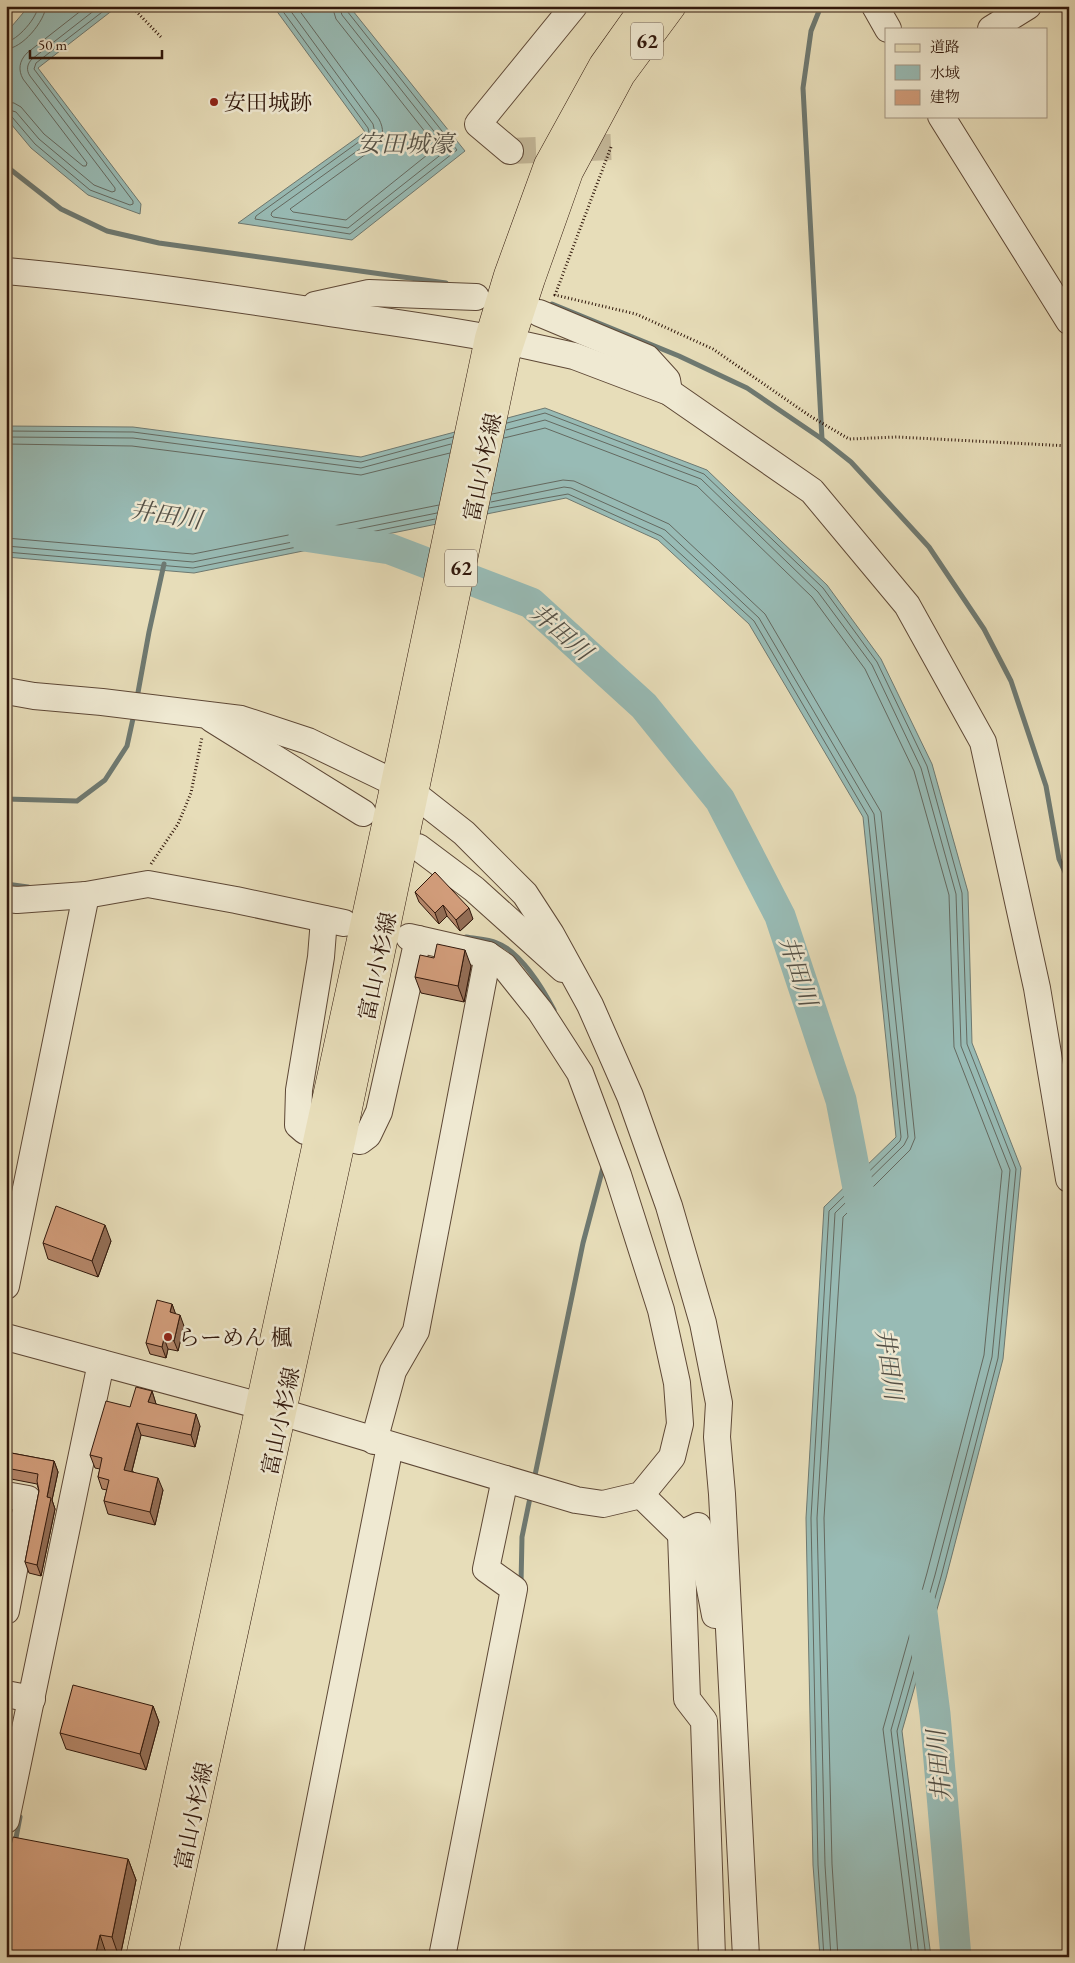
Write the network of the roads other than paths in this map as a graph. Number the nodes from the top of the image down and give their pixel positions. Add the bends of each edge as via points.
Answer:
1 (574, 6) edge
2 (645, 6) edge
3 (672, 6) edge
4 (875, 6) edge
5 (1028, 6) edge
6 (887, 28) edge
7 (993, 28) edge
8 (942, 118) edge
9 (510, 151) tunnel mouth
10 (6, 271) edge
11 (476, 297) dead end
12 (298, 308) junction
13 (539, 313) dead end
14 (1069, 320) edge
15 (498, 347) junction
16 (669, 392) junction
17 (6, 691) edge
18 (205, 715) junction
19 (405, 783) junction
20 (363, 813) dead end
21 (418, 847) dead end
22 (86, 895) junction
23 (6, 898) edge
24 (488, 954) junction
25 (577, 982) junction
26 (331, 1135) junction
27 (1069, 1179) edge
28 (6, 1286) edge
29 (6, 1337) edge
30 (102, 1363) junction
31 (271, 1410) junction
32 (382, 1443) junction
33 (505, 1480) junction
34 (6, 1495) edge
35 (641, 1495) junction
36 (681, 1534) junction
37 (6, 1611) edge
38 (731, 1665) junction
39 (6, 1694) edge
40 (32, 1699) junction
41 (6, 1820) edge
42 (140, 1957) edge
43 (163, 1957) edge
44 (289, 1957) edge
45 (442, 1957) edge
46 (712, 1957) edge
47 (746, 1957) edge

1 - 9 street via 478,124
2 - 15 main road, 富山小杉線 / 62 via 603,65 548,165 508,276
3 - 15 main road, 富山小杉線 / 62 via 621,75 569,172 531,279
4 - 6 street
5 - 7 street
8 - 14 street
10 - 12 street via 85,278
11 - 12 street via 368,293
12 - 15 street via 430,327
13 - 16 street via 647,358 667,380
15 - 16 street via 574,356
15 - 19 main road, 富山小杉線 / 62
16 - 27 street via 812,490 907,605 983,742 1037,988
17 - 18 street
18 - 19 street via 240,718 308,741
18 - 20 street
19 - 25 street via 464,833 525,894
19 - 26 main road, 富山小杉線 / 62
21 - 25 street via 474,889
22 - 23 street
22 - 26 street via 148,884 334,921 321,957 298,1090 298,1125 305,1131
22 - 28 street
24 - 26 street via 414,938 379,1112 368,1134 360,1141
24 - 32 street via 416,1331 393,1371
24 - 35 street via 504,966 540,1011 580,1073 618,1175 661,1310 677,1383 680,1424 672,1457
25 - 38 street via 630,1096 669,1206 703,1323 719,1403 717,1437
26 - 31 main road, 富山小杉線 / 62
29 - 30 street
30 - 31 street
30 - 40 street
31 - 32 street
31 - 42 main road, 富山小杉線 / 62
31 - 43 main road, 富山小杉線 / 62
32 - 33 street
32 - 44 street
33 - 35 street via 576,1500 603,1504
33 - 45 street via 486,1569 514,1588
34 - 37 street via 28,1499
35 - 36 street
36 - 38 street via 698,1526 719,1639
36 - 46 street via 688,1699 704,1721
38 - 47 street
39 - 40 street
40 - 41 street

